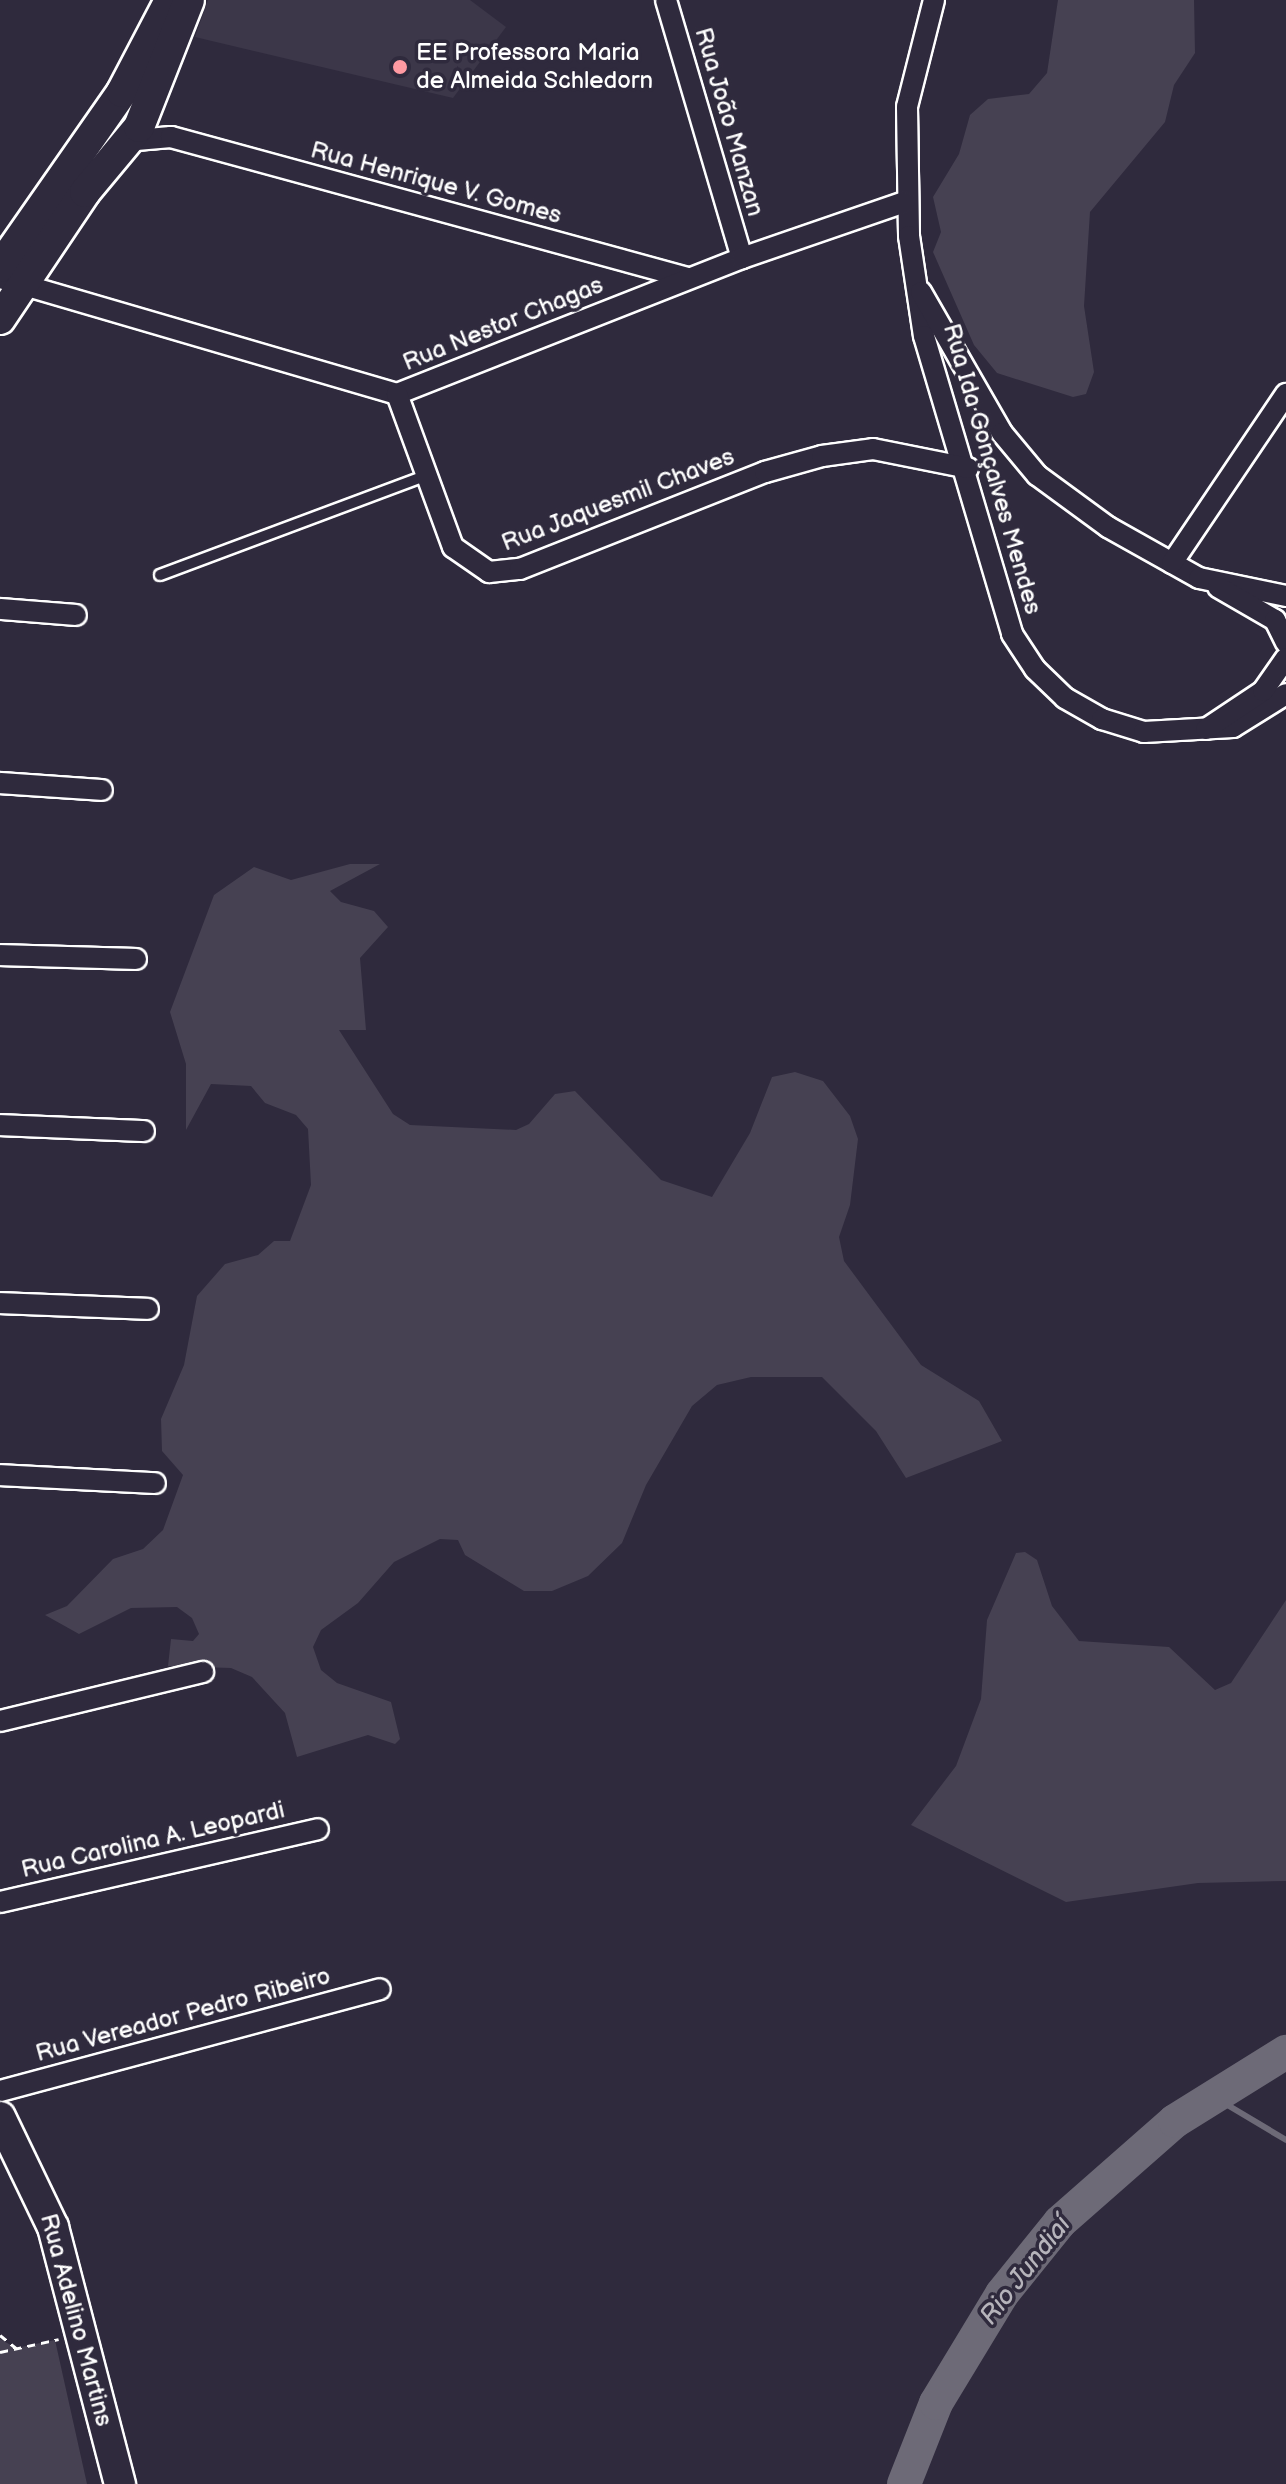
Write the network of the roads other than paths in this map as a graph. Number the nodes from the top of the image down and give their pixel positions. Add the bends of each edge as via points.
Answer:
1 (170, 0) edge
2 (189, 0) edge
3 (666, 0) edge
4 (934, 0) edge
5 (122, 92) junction
6 (147, 109) junction
7 (113, 131) junction
8 (171, 137) junction
9 (905, 202) junction
10 (742, 258) junction
11 (0, 267) edge
12 (688, 278) junction
13 (12, 282) edge
14 (915, 282) junction
15 (0, 319) edge
16 (397, 394) junction
17 (1286, 394) edge
18 (968, 468) junction
19 (425, 476) junction
20 (1172, 563) junction
21 (160, 575) dead end
22 (1214, 584) junction
23 (1286, 596) edge
24 (0, 609) edge
25 (76, 615) dead end
26 (1286, 643) edge
27 (1286, 658) edge
28 (1286, 694) edge
29 (1203, 732) junction
30 (0, 783) edge
31 (102, 790) dead end
32 (0, 955) edge
33 (136, 959) dead end
34 (0, 1125) edge
35 (144, 1131) dead end
36 (0, 1303) edge
37 (148, 1309) dead end
38 (0, 1475) edge
39 (155, 1483) dead end
40 (203, 1672) dead end
41 (0, 1721) edge
42 (318, 1829) dead end
43 (0, 1902) edge
44 (380, 1989) dead end
45 (0, 2091) edge
46 (0, 2117) edge
47 (120, 2484) edge

1 - 5 street
2 - 6 street
3 - 10 street, Rua João Manzan
4 - 9 street, Rua Ida Gonçalves Mendes via 907,107
5 - 6 street
5 - 7 street
6 - 7 street
6 - 8 street
7 - 8 street, Rua Henrique V. Gomes
7 - 11 street
7 - 13 street
8 - 12 street, Rua Henrique V. Gomes
9 - 10 street, Rua Nestor Chagas
9 - 14 street, Rua Ida Gonçalves Mendes
10 - 12 street, Rua Nestor Chagas
12 - 16 street, Rua Nestor Chagas
13 - 15 street
13 - 16 street, Rua Nestor Chagas
14 - 18 street, Rua Ida Gonçalves Mendes via 924,336
14 - 20 street, Rua Ida Gonçalves Mendes via 1002,433 1037,475 1108,527
16 - 19 street, Rua Jaquesmil Chaves
17 - 20 street
18 - 19 street, Rua Jaquesmil Chaves via 884,450 822,456 500,573 469,564 453,547
18 - 29 street, Rua Ida Gonçalves Mendes via 1008,622 1035,669 1065,698 1102,719 1144,732
19 - 21 lane
20 - 22 street, Rua Ida Gonçalves Mendes
22 - 23 street, Rua Ida Gonçalves Mendes
22 - 26 street, Rua Ida Gonçalves Mendes via 1275,620
24 - 25 street
27 - 29 street via 1263,691
28 - 29 street, Rua Ida Gonçalves Mendes via 1233,727
30 - 31 street
32 - 33 street
34 - 35 street
36 - 37 street
38 - 39 street
40 - 41 street
42 - 43 street, Rua Carolina A. Leopardi
44 - 45 street, Rua Vereador Pedro Ribeiro
46 - 47 street, Rua Adelino Martins via 53,2227

